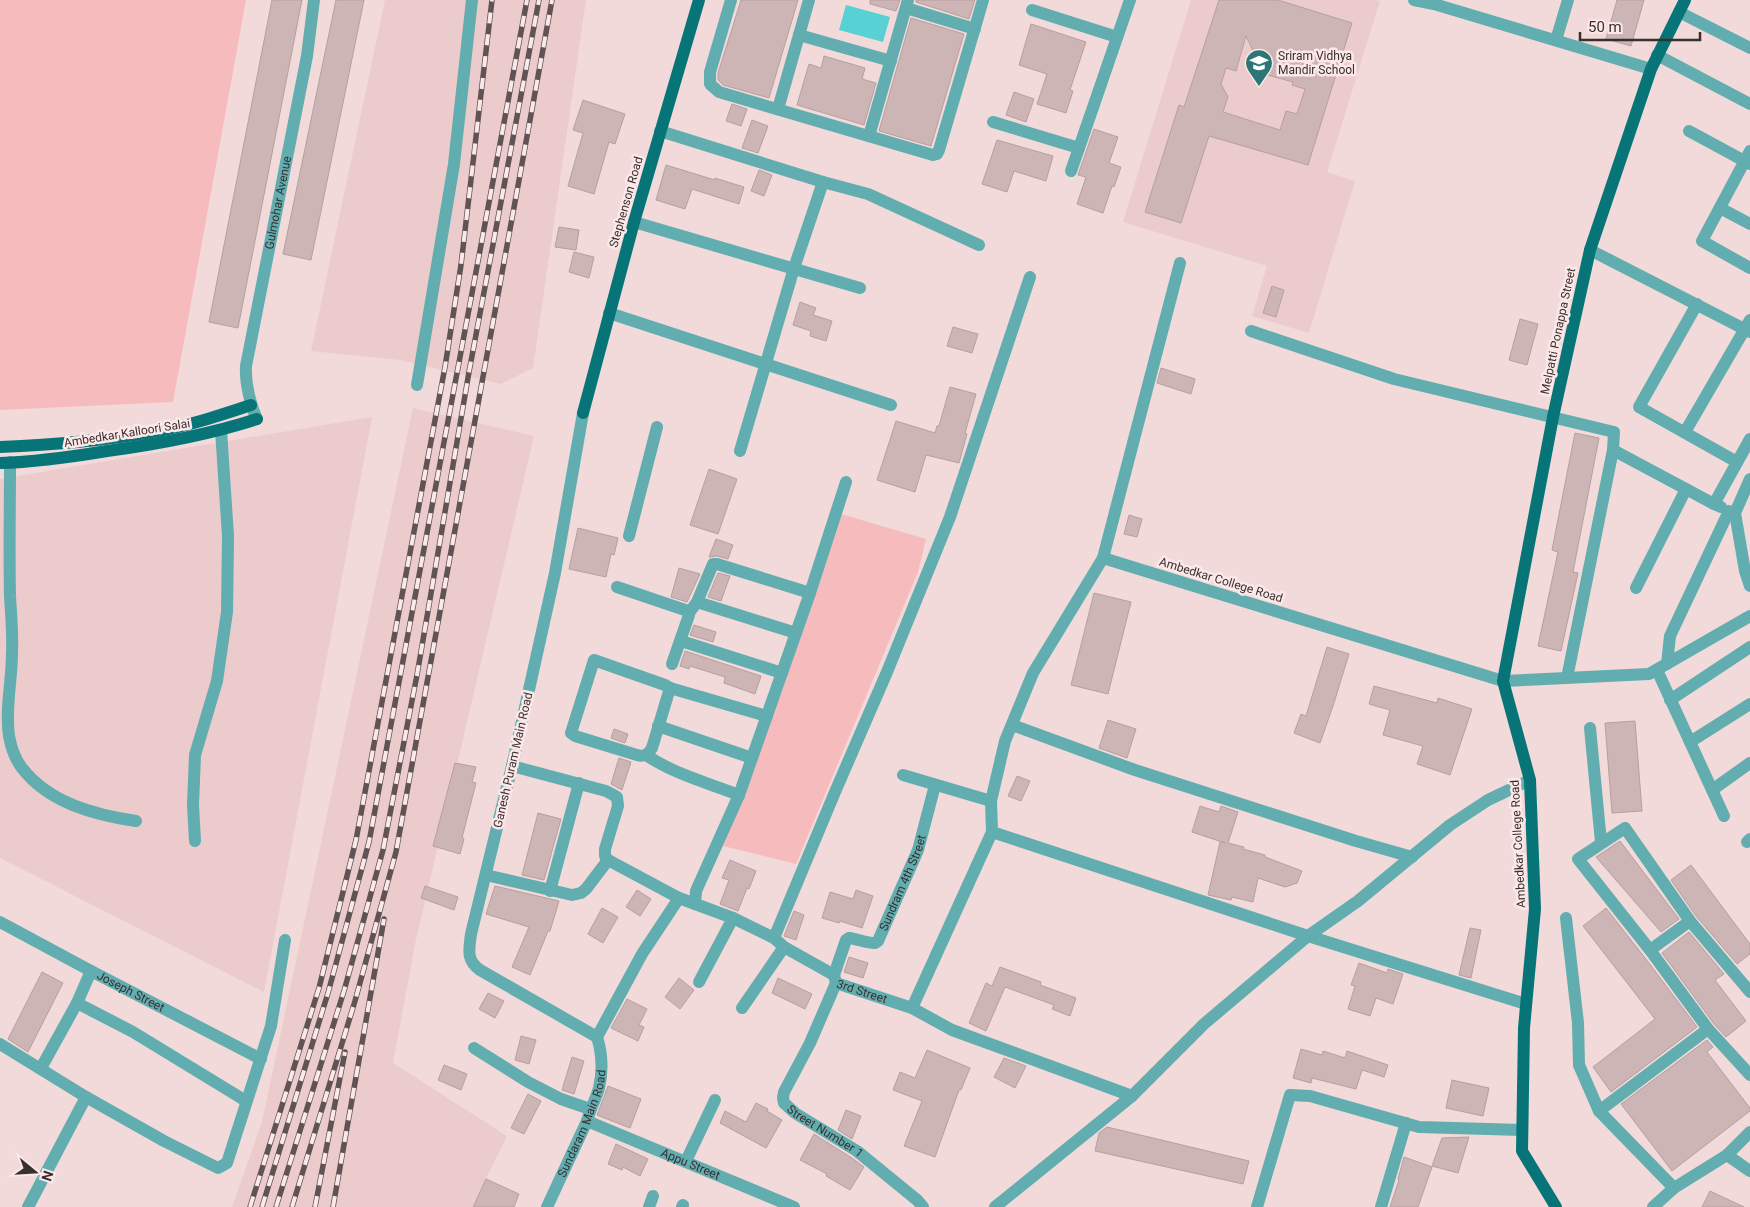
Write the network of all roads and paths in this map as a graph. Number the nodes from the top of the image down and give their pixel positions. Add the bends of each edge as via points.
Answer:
1 (314, 0) edge
2 (472, 0) edge
3 (699, 0) edge
4 (731, 0) edge
5 (809, 0) edge
6 (983, 0) edge
7 (1130, 0) edge
8 (1414, 0) edge
9 (1568, 0) edge
10 (1434, 2) edge
11 (907, 4) edge
12 (1682, 6) edge
13 (1032, 10) dead end
14 (975, 29) junction
15 (799, 34) junction
16 (1118, 37) junction
17 (1556, 40) junction
18 (1750, 48) edge
19 (1657, 55) junction
20 (891, 61) junction
21 (1651, 69) junction
22 (1750, 104) edge
23 (778, 109) junction
24 (993, 122) dead end
25 (1689, 130) dead end
26 (660, 131) junction
27 (869, 136) junction
28 (1079, 148) junction
29 (1748, 159) edge
30 (1071, 171) dead end
31 (822, 182) junction
32 (1720, 208) junction
33 (634, 222) junction
34 (1750, 224) edge
35 (979, 245) dead end
36 (1590, 250) junction
37 (1180, 263) dead end
38 (794, 268) junction
39 (1750, 268) edge
40 (1030, 277) dead end
41 (860, 288) dead end
42 (1697, 304) junction
43 (609, 313) junction
44 (1748, 327) edge
45 (1251, 331) dead end
46 (765, 364) junction
47 (417, 385) dead end
48 (891, 405) dead end
49 (251, 406) junction
50 (583, 413) joint
51 (1553, 417) junction
52 (256, 419) joint
53 (657, 427) dead end
54 (221, 430) junction
55 (1685, 432) junction
56 (1750, 439) edge
57 (0, 448) edge
58 (1613, 450) junction
59 (740, 451) dead end
60 (1737, 462) junction
61 (5, 463) edge
62 (1750, 479) edge
63 (846, 482) dead end
64 (1686, 489) junction
65 (1714, 504) junction
66 (1732, 512) junction
67 (1744, 534) edge
68 (629, 536) dead end
69 (1103, 558) junction
70 (1750, 586) edge
71 (617, 587) dead end
72 (1636, 588) dead end
73 (810, 593) junction
74 (697, 602) junction
75 (689, 613) junction
76 (1750, 616) edge
77 (796, 633) junction
78 (681, 641) junction
79 (1750, 647) edge
80 (672, 664) dead end
81 (1662, 667) junction
82 (782, 673) junction
83 (1567, 678) junction
84 (1503, 681) junction
85 (670, 688) junction
86 (1670, 700) junction
87 (1750, 704) edge
88 (767, 716) junction
89 (1012, 725) junction
90 (658, 726) junction
91 (1590, 728) dead end
92 (1690, 742) junction
93 (646, 755) junction
94 (752, 758) junction
95 (1750, 763) edge
96 (512, 766) junction
97 (902, 775) dead end
98 (1530, 780) junction
99 (578, 783) junction
100 (935, 784) junction
101 (1712, 790) junction
102 (740, 795) junction
103 (991, 801) junction
104 (1724, 816) dead end
105 (136, 821) dead end
106 (992, 832) junction
107 (195, 841) dead end
108 (1601, 842) junction
109 (1412, 857) junction
110 (608, 860) junction
111 (486, 875) junction
112 (550, 890) junction
113 (680, 898) junction
114 (695, 904) junction
115 (733, 918) junction
116 (1566, 918) dead end
117 (1690, 921) junction
118 (0, 922) edge
119 (1308, 936) junction
120 (774, 938) junction
121 (285, 940) dead end
122 (784, 947) junction
123 (1650, 950) junction
124 (91, 971) junction
125 (835, 979) junction
126 (699, 982) dead end
127 (1750, 992) edge
128 (77, 1003) junction
129 (1526, 1004) junction
130 (742, 1008) dead end
131 (912, 1008) junction
132 (1708, 1029) junction
133 (597, 1037) junction
134 (0, 1044) edge
135 (474, 1048) dead end
136 (262, 1058) junction
137 (41, 1068) junction
138 (1750, 1075) edge
139 (1132, 1096) junction
140 (86, 1097) junction
141 (715, 1100) dead end
142 (246, 1101) junction
143 (1599, 1111) junction
144 (588, 1115) junction
145 (1406, 1123) junction
146 (1522, 1130) junction
147 (1750, 1132) edge
148 (1727, 1155) junction
149 (686, 1161) junction
150 (1750, 1171) edge
151 (1674, 1188) junction
152 (552, 1206) edge
153 (28, 1207) edge
154 (794, 1207) edge
155 (923, 1207) edge
156 (994, 1207) edge
157 (1257, 1207) edge
158 (1381, 1207) edge
159 (1556, 1207) edge
160 (1653, 1207) edge

1 - 49 street, Gulmohar Avenue via 307,56 248,353 246,374
2 - 47 street via 454,164
3 - 26 main road, Stephenson Road
4 - 23 street via 710,72 710,84 719,92
5 - 15 street
6 - 14 street
7 - 16 street
8 - 10 street
9 - 17 street
10 - 17 street
11 - 14 street
11 - 20 street
12 - 18 street
12 - 19 main road, Melpatti Ponappa Street
13 - 16 street
14 - 27 street via 937,154
15 - 20 street
15 - 23 street
16 - 28 street
17 - 21 street
19 - 21 main road, Melpatti Ponappa Street
19 - 22 street
20 - 27 street
21 - 36 main road, Melpatti Ponappa Street
23 - 27 street
24 - 28 street
25 - 29 street
26 - 31 street
26 - 33 main road, Stephenson Road
28 - 30 street
29 - 32 street
31 - 35 street via 868,194
31 - 38 street
32 - 34 street
32 - 39 street via 1702,241
33 - 38 street
33 - 43 main road, Stephenson Road
36 - 42 street
36 - 51 main road, Melpatti Ponappa Street
37 - 69 street
38 - 41 street
38 - 46 street
40 - 120 street via 950,517
42 - 44 street
42 - 55 street via 1639,406
43 - 46 street
43 - 50 main road, Stephenson Road
44 - 55 street
45 - 51 street via 1394,379
46 - 48 street
46 - 59 street
49 - 52 street, Gulmohar Avenue
49 - 57 main road, Ambedkar Kalloori Salai via 153,432 65,444
50 - 96 street, Ganesh Puram Main Road via 555,573
51 - 58 street via 1614,432
51 - 84 main road, Melpatti Ponappa Street
52 - 54 main road, Ambedkar Kalloori Salai
53 - 68 street
54 - 61 main road, Ambedkar Kalloori Salai via 156,444
54 - 107 street via 228,536 227,612 217,682 194,755
55 - 60 street
56 - 60 street
58 - 64 street
58 - 83 street
60 - 65 street
61 - 105 street via 12,653 9,735 12,750 21,767 60,798 83,810
62 - 66 street
63 - 73 street
64 - 65 street
64 - 72 street
65 - 66 street
66 - 67 street
66 - 81 street via 1670,636
67 - 70 street via 1745,571
69 - 84 street, Ambedkar College Road
69 - 89 street via 1033,673
71 - 75 street
73 - 74 street via 713,564
73 - 77 street
74 - 75 street
74 - 77 street
75 - 78 street
76 - 81 street
77 - 82 street
78 - 80 street
78 - 82 street
79 - 86 street
81 - 83 street via 1649,674
81 - 86 street
82 - 88 street
83 - 84 street
84 - 98 main road, Ambedkar College Road
85 - 88 street
85 - 90 street
85 - 93 street via 594,660 572,733 637,755
86 - 92 street
87 - 92 street
88 - 94 street
89 - 103 street
89 - 109 street via 1135,770
90 - 93 street via 652,748
90 - 94 street
91 - 108 street
92 - 101 street
93 - 102 street via 688,776
94 - 102 street
95 - 101 street
96 - 99 street
96 - 111 street, Ganesh Puram Main Road
97 - 100 street
98 - 109 street via 1488,800 1450,825
98 - 129 main road, Ambedkar College Road via 1535,909
99 - 110 street via 606,790 617,797 618,806 605,849
99 - 112 street
100 - 103 street
100 - 125 street, Sundram 4th Street via 918,850 878,941 875,944 853,938 846,940
101 - 104 street
102 - 114 street via 696,891
103 - 106 street
106 - 119 street
106 - 131 street
108 - 117 street via 1625,828
108 - 123 street via 1578,859
109 - 119 street via 1358,902
110 - 112 street via 581,893 572,895
110 - 113 street, 3rd Street
111 - 112 street
111 - 133 street, Ganesh Puram Main Road via 471,940 472,964
113 - 114 street, 3rd Street
113 - 133 street via 642,954
114 - 115 street, 3rd Street
115 - 120 street, 3rd Street
115 - 126 street
116 - 143 street via 1578,1024 1579,1065
117 - 123 street
117 - 127 street
118 - 124 street, Joseph Street
119 - 129 street
119 - 139 street via 1204,1024
120 - 122 street, 3rd Street
121 - 136 street
122 - 125 street, 3rd Street
122 - 130 street
123 - 132 street
124 - 128 street
124 - 136 street, Joseph Street
125 - 131 street, 3rd Street
125 - 155 street, Street Number 1 via 810,1043 784,1092 784,1103 857,1151
128 - 137 street
128 - 142 street via 134,1032
129 - 146 main road, Ambedkar College Road
131 - 139 street, 3rd Street via 952,1030
132 - 138 street
132 - 143 street
133 - 144 street, Sundaram Main Road via 601,1050 601,1076
134 - 137 street
135 - 144 street, Appu Street
136 - 142 street
137 - 140 street
139 - 156 street
140 - 142 street via 218,1168 227,1163
140 - 153 street
141 - 149 street
143 - 151 street
144 - 149 street, Appu Street
144 - 152 street, Sundaram Main Road
145 - 146 street via 1419,1127
145 - 157 street via 1310,1096 1290,1095
145 - 158 street
146 - 159 main road, Ambedkar College Road via 1522,1151
147 - 148 street
148 - 150 street
148 - 151 street
149 - 154 street, Appu Street
151 - 160 street

